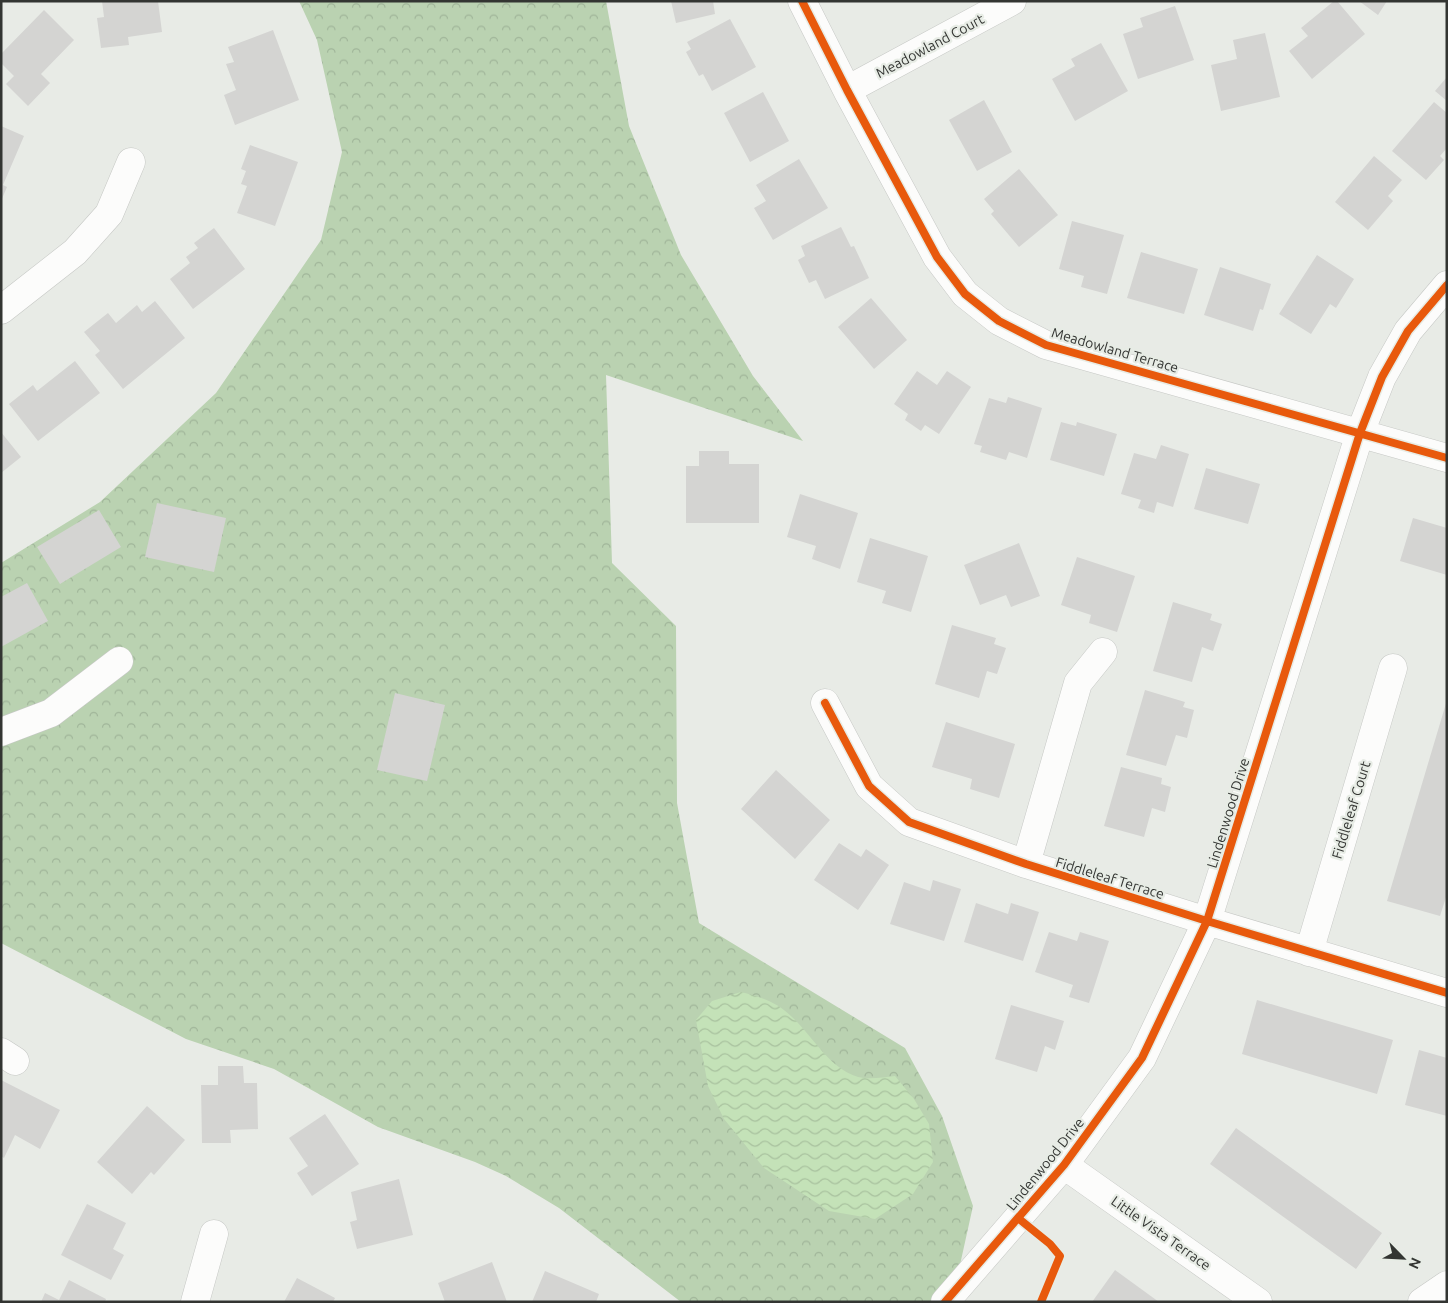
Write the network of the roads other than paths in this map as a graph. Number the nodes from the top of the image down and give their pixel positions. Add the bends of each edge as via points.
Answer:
1 (802, 1) edge
2 (1012, 1) edge
3 (847, 90) junction
4 (131, 162) dead end
5 (1447, 285) edge
6 (1, 310) edge
7 (1360, 433) junction
8 (1447, 458) edge
9 (1103, 652) dead end
10 (119, 661) dead end
11 (1393, 668) dead end
12 (825, 703) dead end
13 (1, 732) edge
14 (1026, 864) junction
15 (1207, 921) junction
16 (1309, 952) junction
17 (1447, 993) edge
18 (1064, 1165) junction
19 (214, 1234) dead end
20 (1447, 1285) edge
21 (195, 1302) edge
22 (945, 1302) edge
23 (1258, 1302) edge
24 (1422, 1302) edge

1 - 3 street, Meadowland Terrace
2 - 3 street, Meadowland Court
3 - 7 street, Meadowland Terrace via 936,257 965,294 999,320 1046,345
4 - 6 street via 109,214 75,252
5 - 7 street, Lindenwood Drive via 1408,331 1382,377
7 - 8 street, Meadowland Terrace
7 - 15 street, Lindenwood Drive
9 - 14 street via 1078,683
10 - 13 street via 51,713
11 - 16 street, Fiddleleaf Court
12 - 14 street, Fiddleleaf Terrace via 869,786 909,822
14 - 15 street, Fiddleleaf Terrace
15 - 16 street, Fiddleleaf Terrace
15 - 18 street, Lindenwood Drive via 1142,1058
16 - 17 street, Fiddleleaf Terrace
18 - 22 street, Lindenwood Drive
18 - 23 street, Little Vista Terrace
19 - 21 street
20 - 24 street

